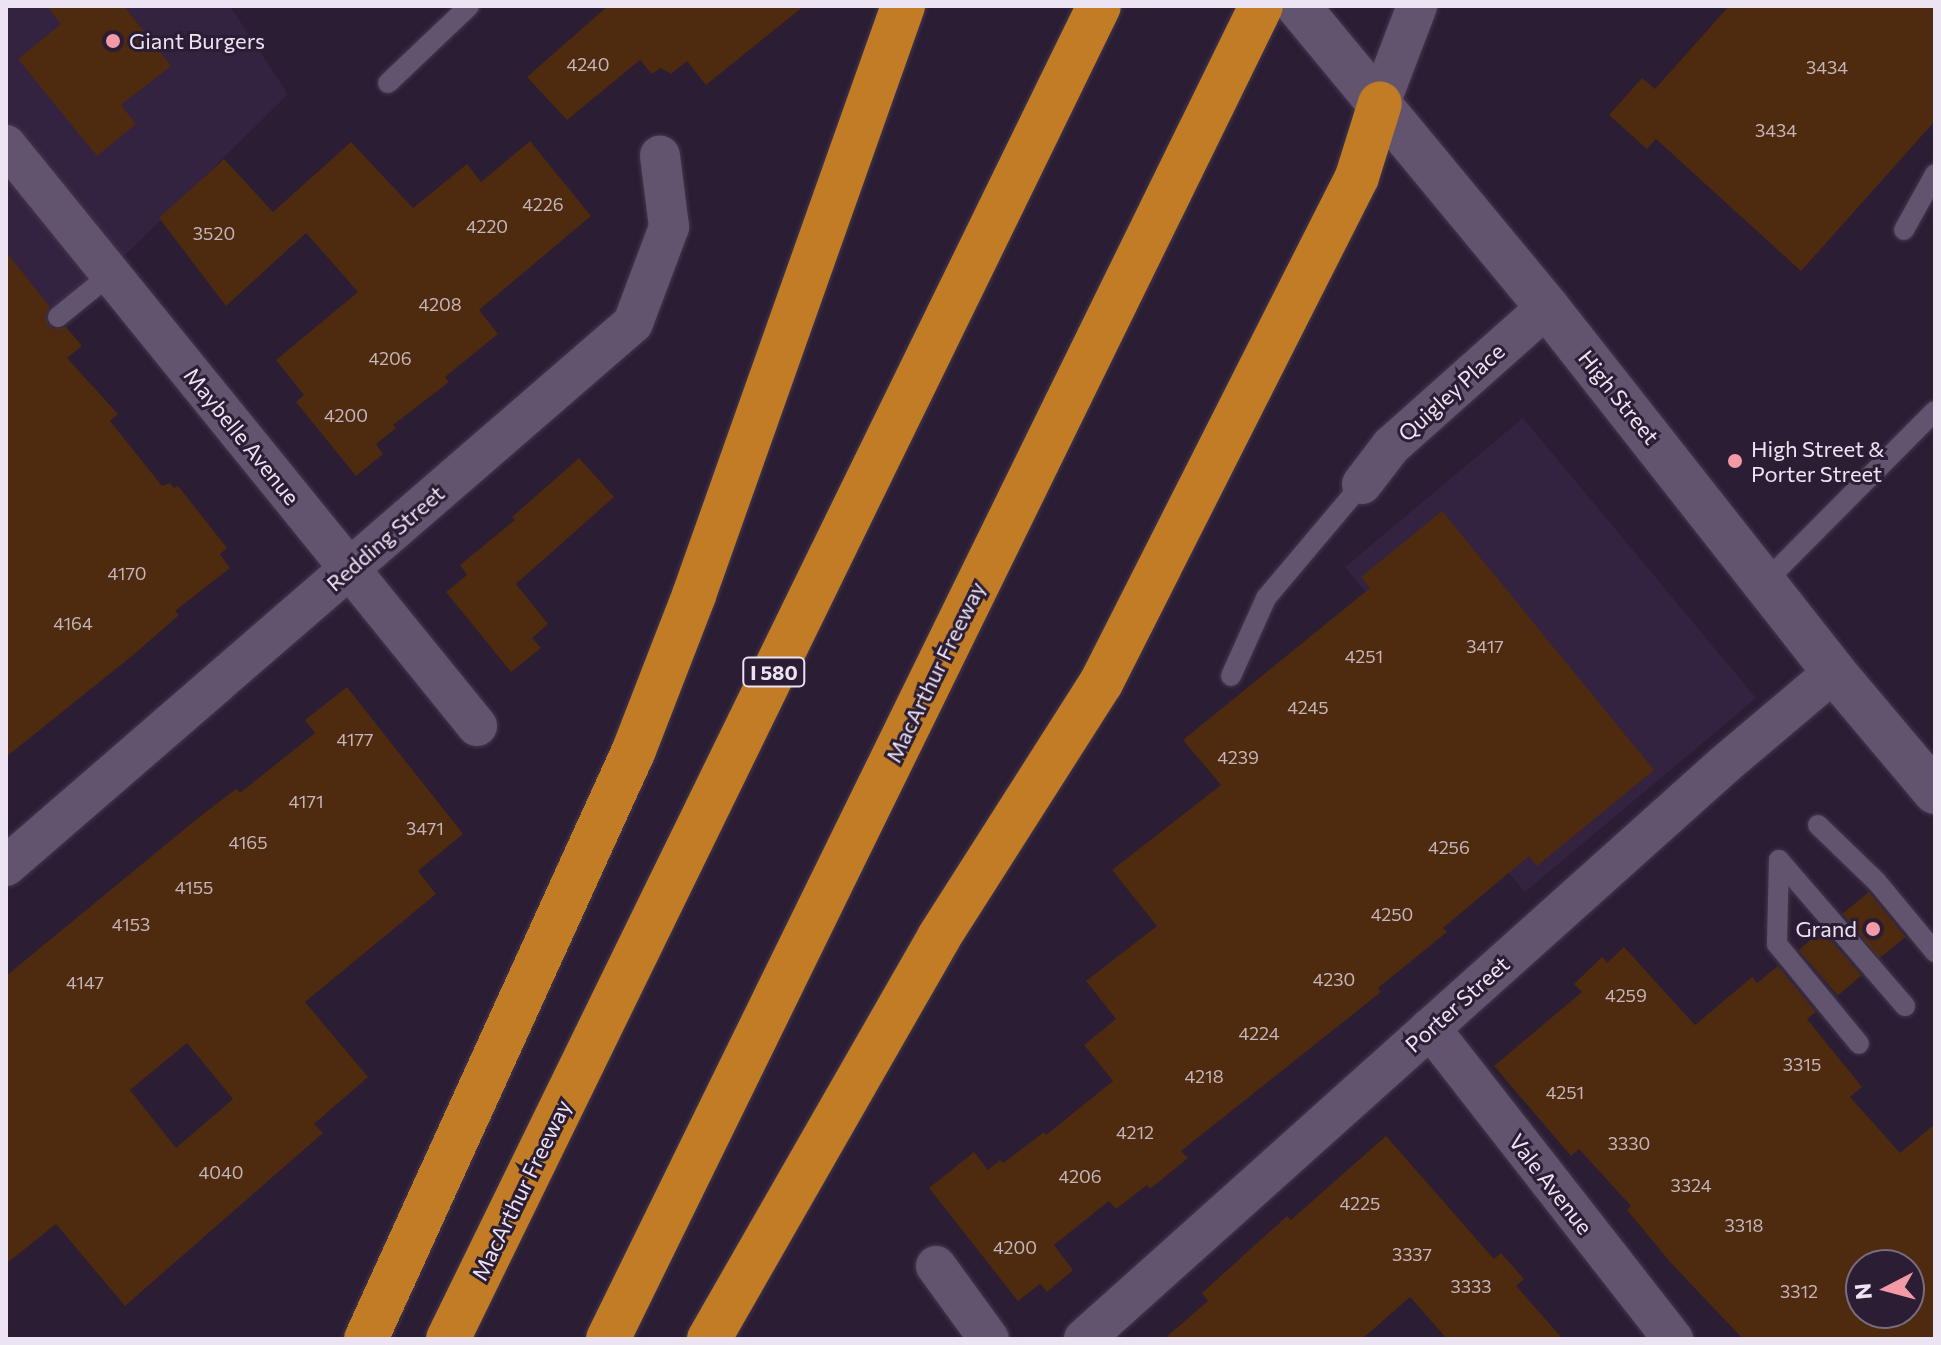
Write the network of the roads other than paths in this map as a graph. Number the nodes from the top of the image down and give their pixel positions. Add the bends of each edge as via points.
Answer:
1 (469, 6) edge
2 (903, 6) edge
3 (1099, 6) edge
4 (1261, 6) edge
5 (1298, 6) edge
6 (1417, 6) edge
7 (388, 83) dead end
8 (1380, 103) junction
9 (6, 145) edge
10 (660, 156) dead end
11 (1935, 174) edge
12 (1904, 230) dead end
13 (111, 274) junction
14 (1547, 307) junction
15 (58, 317) dead end
16 (1935, 411) edge
17 (1362, 484) joint
18 (349, 569) junction
19 (1765, 582) junction
20 (1834, 672) junction
21 (1231, 676) dead end
22 (477, 726) dead end
23 (1935, 792) edge
24 (1818, 825) dead end
25 (6, 866) edge
26 (1935, 952) edge
27 (1905, 1006) dead end
28 (1430, 1028) junction
29 (1859, 1044) dead end
30 (936, 1266) dead end
31 (366, 1339) edge
32 (448, 1339) edge
33 (608, 1339) edge
34 (709, 1339) edge
35 (989, 1339) edge
36 (1084, 1339) edge
37 (1673, 1339) edge

1 - 7 lane
2 - 31 highway via 634,750
3 - 32 highway, MacArthur Freeway / I 580
4 - 33 highway, MacArthur Freeway
5 - 8 main road, High Street
6 - 8 street
8 - 14 main road, High Street
8 - 34 highway via 1357,177 1101,683 939,937
9 - 13 street, Maybelle Avenue
10 - 18 street, Redding Street via 669,227 633,323
11 - 12 lane
13 - 15 lane
13 - 18 street, Maybelle Avenue
14 - 17 street, Quigley Place via 1391,446
14 - 19 main road, High Street
16 - 19 lane
17 - 21 lane via 1266,598
18 - 22 street, Maybelle Avenue
18 - 25 street, Redding Street
19 - 20 main road, High Street
20 - 23 main road, High Street
20 - 28 street, Porter Street
24 - 26 lane via 1877,882
27 - 29 lane via 1779,860 1777,944
28 - 36 street, Porter Street
28 - 37 street, Vale Avenue
30 - 35 street

